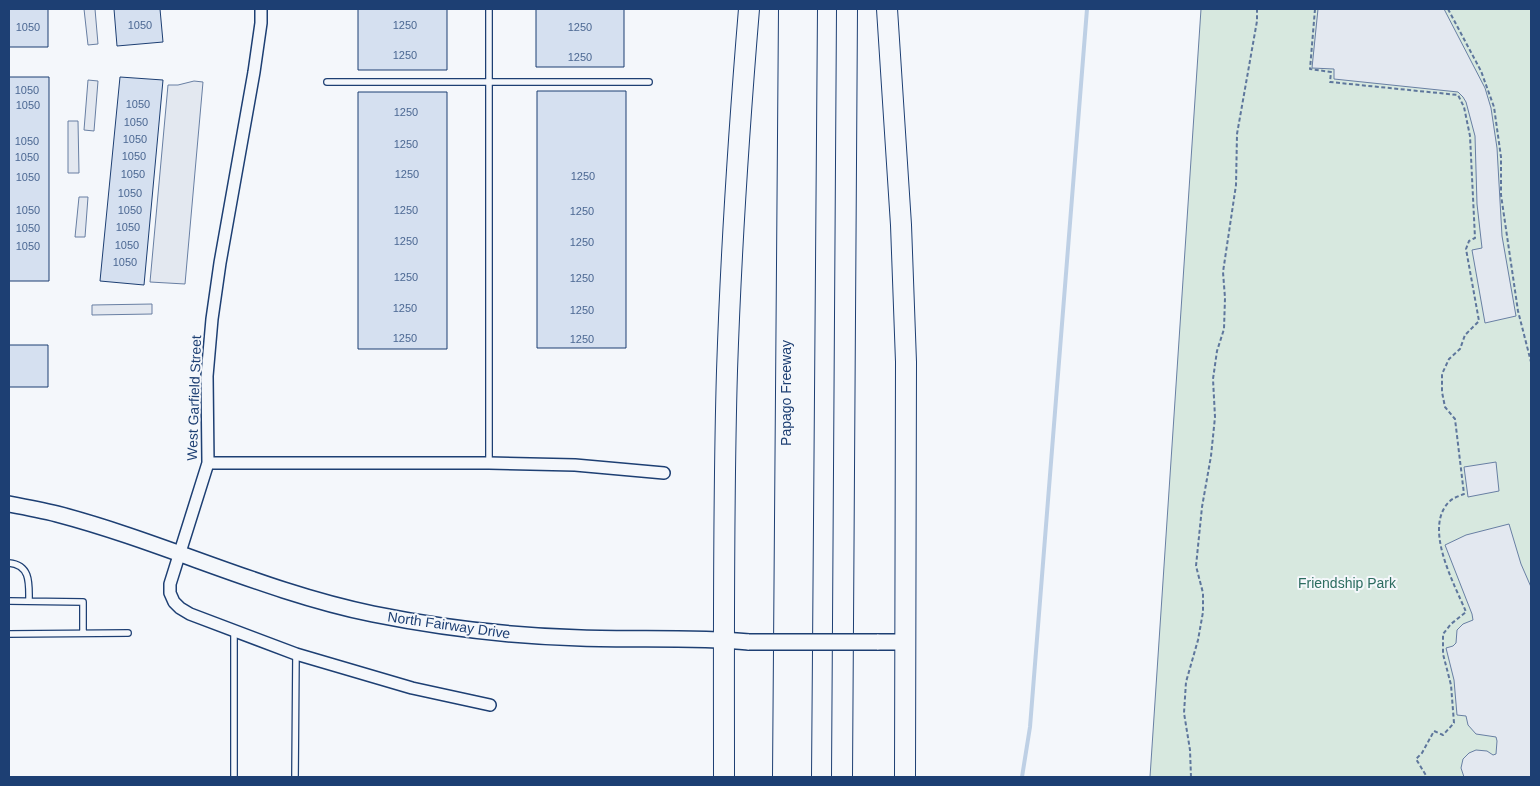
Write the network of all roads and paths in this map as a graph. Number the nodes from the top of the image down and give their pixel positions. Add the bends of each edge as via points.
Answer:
1 (261, 9) edge
2 (489, 9) edge
3 (749, 9) edge
4 (789, 9) edge
5 (807, 9) edge
6 (847, 9) edge
7 (887, 9) edge
8 (1257, 9) edge
9 (1315, 9) edge
10 (1448, 9) edge
11 (489, 81) junction
12 (327, 82) dead end
13 (649, 82) dead end
14 (1531, 362) edge
15 (489, 463) junction
16 (208, 464) junction
17 (664, 473) dead end
18 (9, 504) edge
19 (179, 554) junction
20 (9, 563) edge
21 (9, 601) edge
22 (29, 601) junction
23 (234, 630) junction
24 (83, 633) junction
25 (128, 633) dead end
26 (9, 634) edge
27 (724, 640) junction
28 (905, 642) junction
29 (296, 654) junction
30 (490, 705) dead end
31 (234, 777) edge
32 (295, 777) edge
33 (724, 777) edge
34 (783, 777) edge
35 (801, 777) edge
36 (842, 777) edge
37 (905, 777) edge
38 (1191, 777) edge
39 (1427, 777) edge

1 - 16 street, West Garfield Street via 254,72 212,319
2 - 11 lane
3 - 27 highway via 727,373
4 - 34 highway, Papago Freeway
5 - 35 highway
6 - 36 highway
7 - 28 highway via 906,353
8 - 38 path via 1237,134 1236,185 1223,272 1226,298 1224,329 1213,379 1212,456 1202,507 1196,566 1203,593 1203,612 1186,682 1184,713
9 - 39 path via 1310,69 1331,72 1330,82 1458,95 1470,136 1475,238 1469,241 1466,250 1479,321 1464,335 1460,349 1448,359 1442,374 1445,407 1455,419 1464,494 1445,507 1440,518 1439,535 1445,560 1466,612 1443,634 1454,723 1443,735 1434,732 1416,759
10 - 14 path via 1481,71 1494,107 1518,311
11 - 12 lane
11 - 13 lane
11 - 15 lane
15 - 16 street
15 - 17 street via 575,465
16 - 19 street, West Garfield Street
18 - 19 street, North Fairway Drive via 65,517
19 - 23 street, West Garfield Street via 170,584 174,602 190,614
19 - 27 street, North Fairway Drive via 305,596 437,626 581,638
20 - 22 lane via 24,569 29,581
21 - 22 lane
22 - 24 lane via 82,602
23 - 29 street, West Garfield Street
23 - 31 lane
24 - 25 lane
24 - 26 lane
27 - 28 street, North Fairway Drive, bridge
27 - 33 highway
28 - 37 highway
29 - 30 street, West Garfield Street via 412,688
29 - 32 lane

